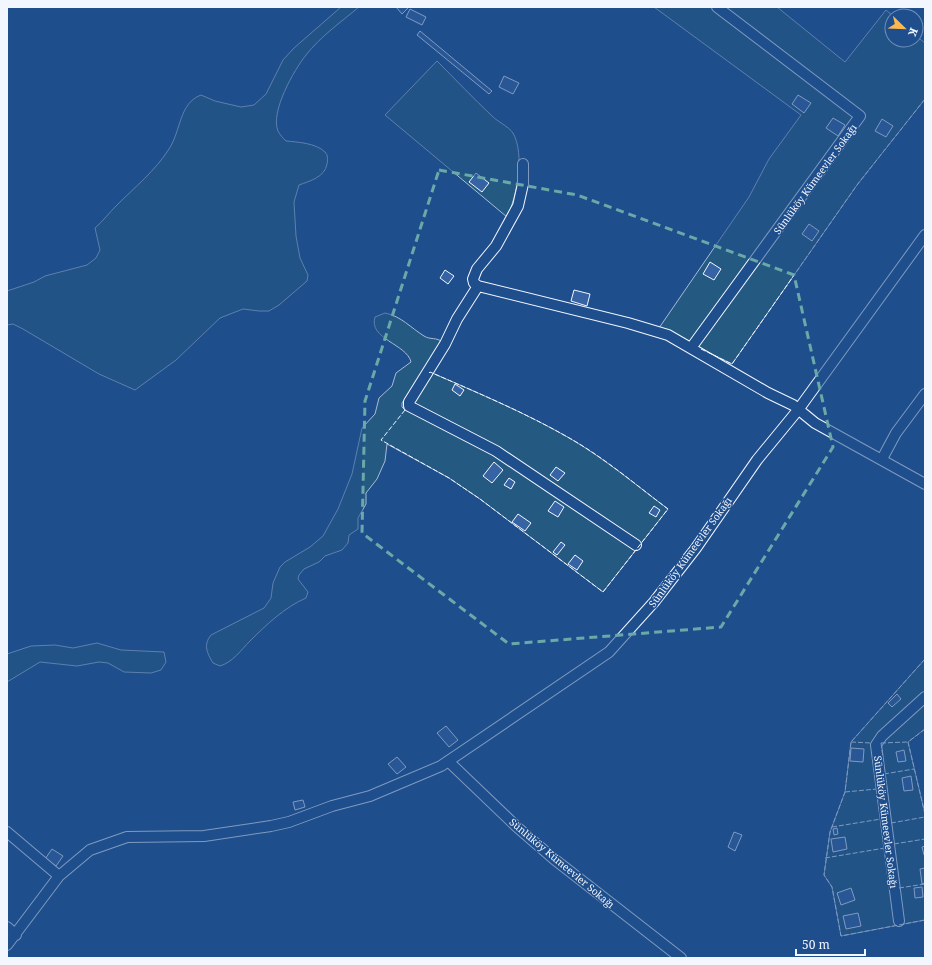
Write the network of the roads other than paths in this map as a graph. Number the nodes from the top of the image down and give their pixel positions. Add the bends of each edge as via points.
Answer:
1 (717, 7) edge
2 (523, 164) dead end
3 (925, 234) edge
4 (478, 286) junction
5 (691, 348) junction
6 (925, 394) edge
7 (798, 410) junction
8 (882, 459) junction
9 (925, 484) edge
10 (636, 545) dead end
11 (925, 697) edge
12 (448, 761) junction
13 (7, 832) edge
14 (59, 876) junction
15 (899, 921) dead end
16 (7, 928) edge
17 (16, 935) junction
18 (7, 946) edge
19 (681, 958) edge

1 - 5 street, Sünlüköy Kümeevler Sokağı via 860,116
2 - 4 street via 523,184 518,206 504,233 475,274 474,283
3 - 7 street, Sünlüköy Kümeevler Sokağı
4 - 5 street via 643,327 668,335
4 - 10 street via 460,313 409,406 496,452
5 - 7 street
6 - 8 street via 896,432
7 - 8 street via 815,424
7 - 12 street, Sünlüköy Kümeevler Sokağı via 757,460 696,548 622,640 595,662
8 - 9 street
11 - 15 street, Sünlüköy Kümeevler Sokağı via 882,736 876,745
12 - 14 street, Sünlüköy Kümeevler Sokağı via 370,796 332,806 289,822 204,836 136,836 113,840 90,850
12 - 19 street, Sünlüköy Kümeevler Sokağı via 554,859
13 - 14 street
14 - 17 street, Sünlüköy Kümeevler Sokağı
16 - 17 street
17 - 18 street, Sünlüköy Kümeevler Sokağı

